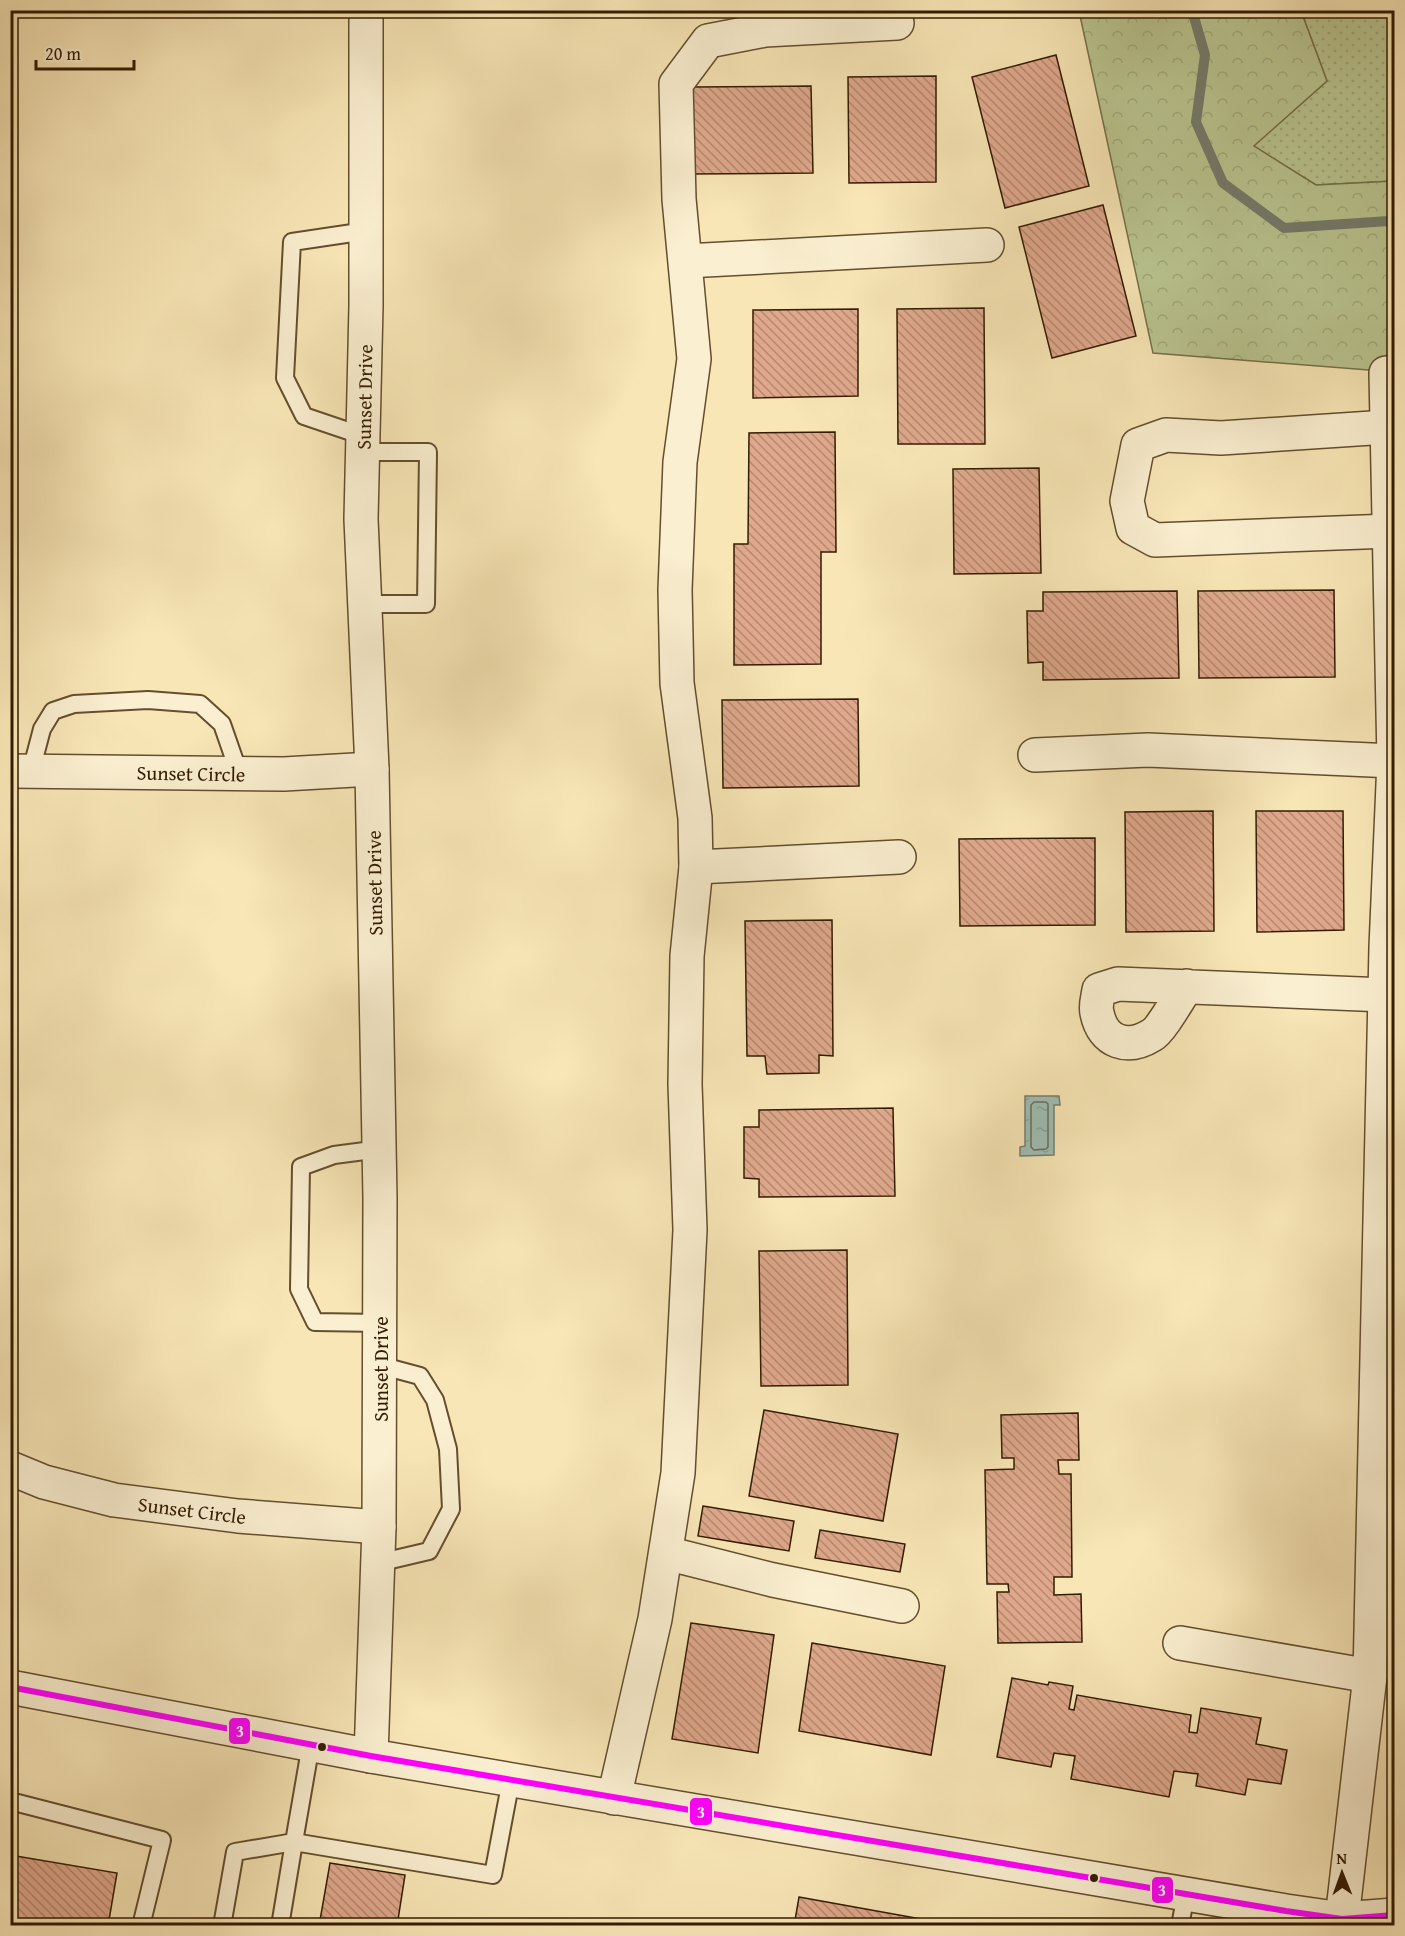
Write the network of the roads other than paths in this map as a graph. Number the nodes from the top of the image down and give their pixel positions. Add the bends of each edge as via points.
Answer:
1 (366, 10) edge
2 (897, 23) dead end
3 (366, 231) junction
4 (987, 245) dead end
5 (686, 261) junction
6 (1386, 373) dead end
7 (1387, 427) junction
8 (363, 444) junction
9 (1390, 531) junction
10 (365, 604) junction
11 (1035, 754) dead end
12 (1394, 761) edge
13 (372, 769) junction
14 (21, 771) edge
15 (238, 773) junction
16 (899, 857) dead end
17 (696, 867) junction
18 (1187, 986) dead end
19 (1385, 995) junction
20 (380, 1149) junction
21 (380, 1323) junction
22 (380, 1365) junction
23 (10, 1468) edge
24 (379, 1527) junction
25 (666, 1553) junction
26 (378, 1563) junction
27 (902, 1606) dead end
28 (1180, 1643) dead end
29 (1370, 1676) junction
30 (10, 1687) edge
31 (311, 1744) junction
32 (371, 1756) junction
33 (511, 1780) junction
34 (614, 1798) junction
35 (10, 1801) edge
36 (294, 1842) junction
37 (1183, 1910) edge
38 (1395, 1915) edge
39 (1342, 1919) junction
40 (141, 1926) edge
41 (222, 1926) edge
42 (280, 1926) edge

1 - 3 street, Sunset Drive
2 - 5 street via 765,30 708,41 676,84 679,199
3 - 8 street, Sunset Drive
3 - 8 lane via 292,242 285,378 304,416
4 - 5 street
5 - 17 street via 694,359 680,462 675,590 677,682 695,818
6 - 7 street
7 - 9 street
7 - 9 street via 1221,438 1166,435 1138,445 1127,501 1133,528 1155,540
8 - 10 street, Sunset Drive
8 - 10 lane via 428,452 426,604
9 - 12 street
10 - 13 street, Sunset Drive
11 - 12 street via 1148,750
12 - 19 street
13 - 15 street, Sunset Circle
13 - 20 street, Sunset Drive
14 - 15 street, Sunset Circle
14 - 15 lane via 53,711 74,704 148,700 200,704 222,724
16 - 17 street
17 - 25 street via 687,956 685,1084 690,1230 678,1473
18 - 19 street
19 - 29 street
20 - 21 street, Sunset Drive
20 - 21 lane via 334,1155 301,1167 299,1289 315,1322
21 - 22 street, Sunset Drive
22 - 24 street, Sunset Drive
22 - 26 lane via 420,1376 435,1400 448,1449 451,1509 429,1551
23 - 24 street, Sunset Circle via 44,1482 114,1500 238,1516
24 - 26 street, Sunset Drive
25 - 27 street
25 - 34 street
26 - 32 street, Sunset Drive
28 - 29 street
29 - 39 street
30 - 31 street
31 - 32 street
31 - 36 lane
32 - 33 street
33 - 34 street
33 - 36 lane via 493,1875
34 - 37 street
35 - 40 lane via 162,1840
36 - 41 lane via 235,1852
36 - 42 lane
37 - 39 street
38 - 39 street

